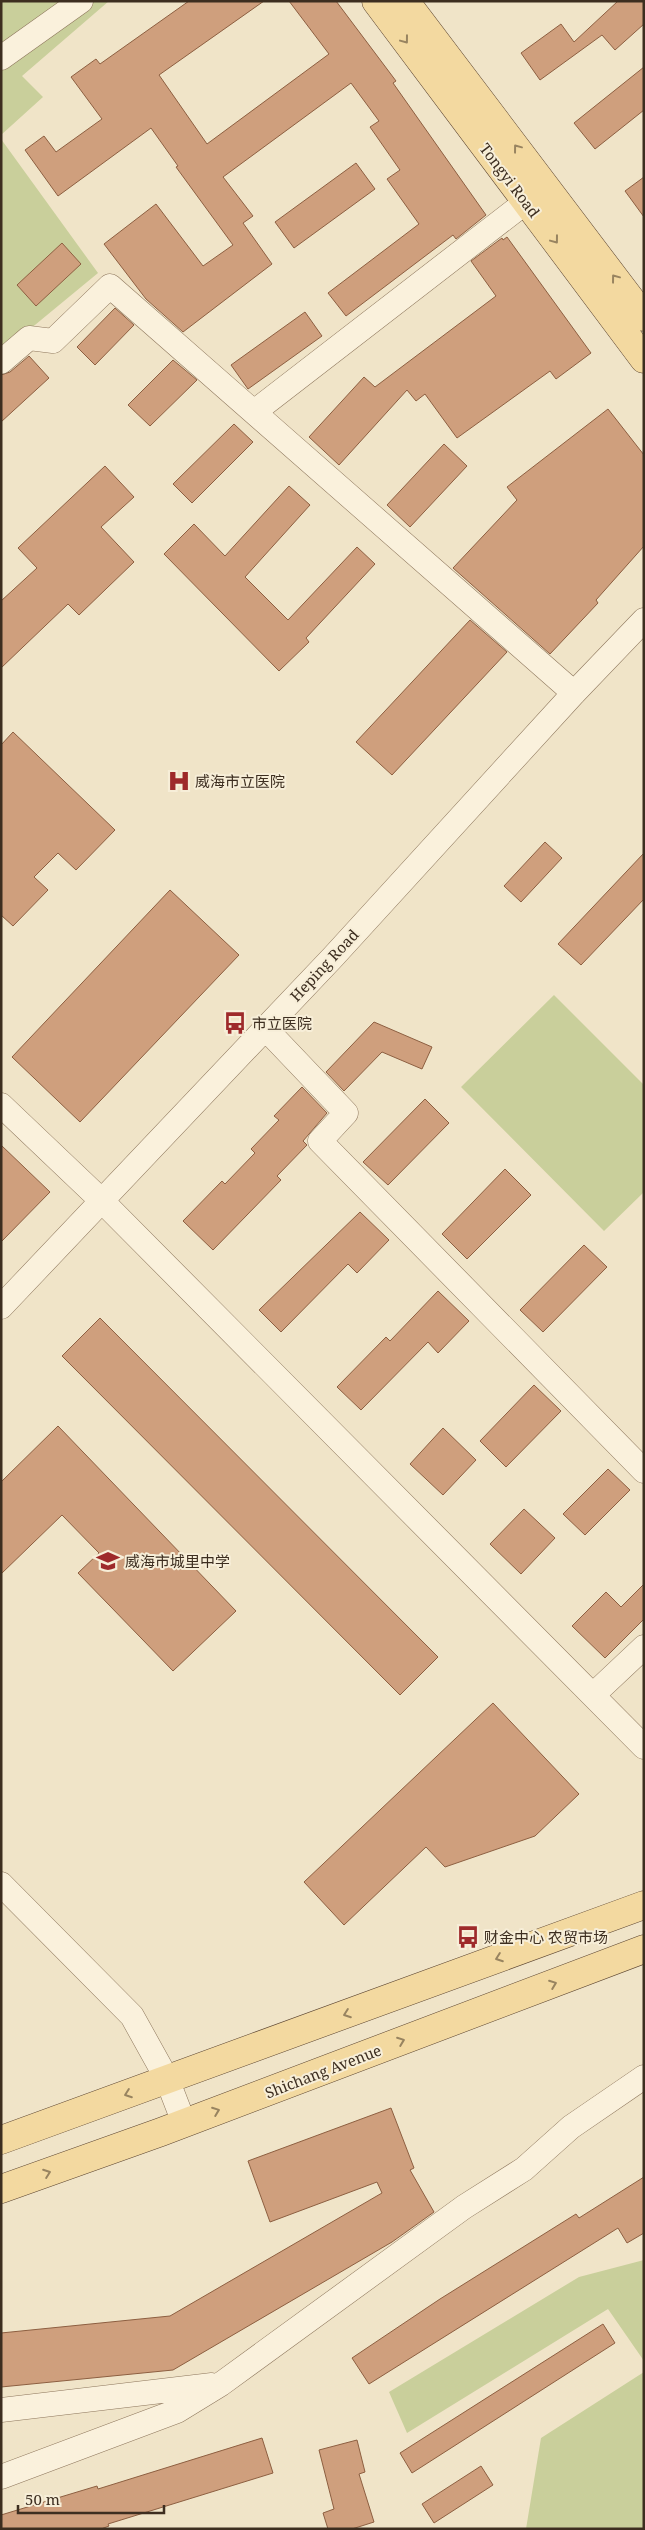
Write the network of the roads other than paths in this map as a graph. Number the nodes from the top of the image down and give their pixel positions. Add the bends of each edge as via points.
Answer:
1 (81, 1) edge
2 (376, 1) edge
3 (405, 1) edge
4 (1, 58) edge
5 (536, 194) junction
6 (644, 317) edge
7 (644, 359) edge
8 (1, 362) edge
9 (254, 412) junction
10 (644, 620) edge
11 (574, 693) junction
12 (265, 1028) junction
13 (1, 1104) edge
14 (102, 1201) junction
15 (1, 1307) edge
16 (644, 1471) edge
17 (644, 1647) edge
18 (593, 1695) junction
19 (644, 1747) edge
20 (1, 1884) edge
21 (644, 1905) edge
22 (644, 1949) edge
23 (644, 2076) edge
24 (167, 2079) junction
25 (184, 2124) junction
26 (1, 2140) edge
27 (1, 2189) edge
28 (221, 2384) junction
29 (1, 2410) edge
30 (1, 2477) edge

1 - 4 street
2 -> 5 main road, Tongyi Road
5 -> 3 main road, Tongyi Road
6 -> 5 main road, Tongyi Road
5 -> 7 main road, Tongyi Road
5 - 9 street
8 - 9 street via 29,338 53,341 110,286
9 - 11 street
10 - 11 street, Heping Road
11 - 12 street, Heping Road
12 - 14 street, Heping Road
12 - 16 street via 346,1113 320,1141
13 - 14 street
14 - 15 street, Heping Road
14 - 18 street
17 - 18 street
18 - 19 street
20 - 24 street via 132,2016
21 -> 24 main road
25 -> 22 main road, Shichang Avenue
23 - 28 street via 571,2127 524,2169 464,2207
24 - 25 street
24 -> 26 main road
27 -> 25 main road, Shichang Avenue
28 - 29 street
28 - 30 street via 177,2411

